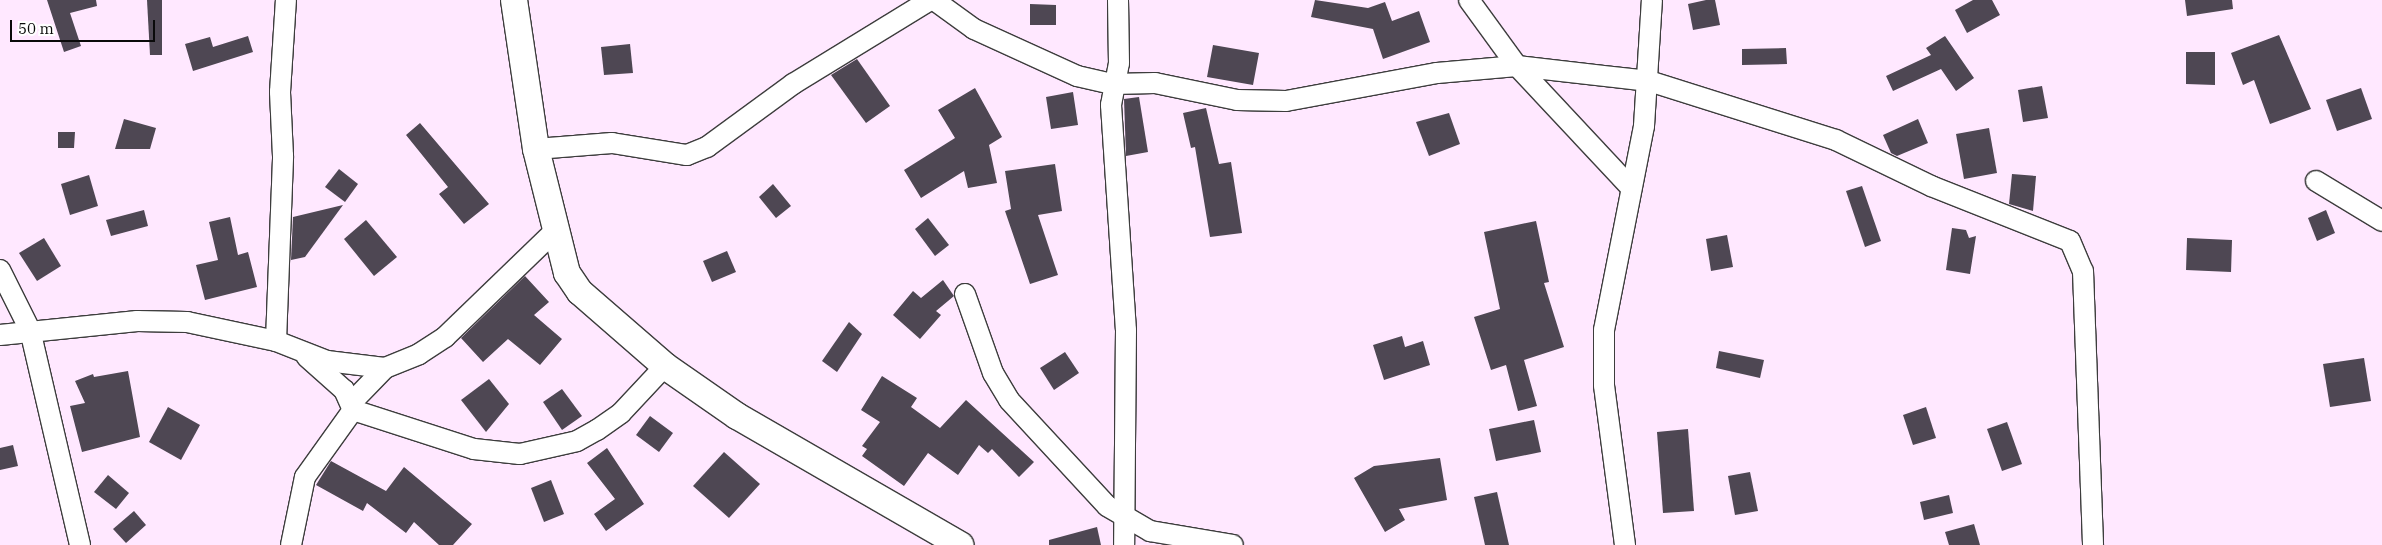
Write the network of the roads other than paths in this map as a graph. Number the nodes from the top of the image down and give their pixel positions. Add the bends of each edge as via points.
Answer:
1 (286, 0) edge
2 (514, 0) edge
3 (930, 0) edge
4 (934, 0) edge
5 (1118, 0) edge
6 (1468, 0) edge
7 (1652, 0) edge
8 (1516, 66) junction
9 (1649, 82) junction
10 (1113, 84) junction
11 (536, 149) junction
12 (2316, 181) dead end
13 (1632, 188) junction
14 (2382, 221) edge
15 (557, 229) junction
16 (0, 270) edge
17 (965, 294) dead end
18 (30, 330) junction
19 (0, 335) edge
20 (276, 341) junction
21 (302, 353) junction
22 (665, 366) junction
23 (385, 368) junction
24 (353, 406) junction
25 (1125, 520) junction
26 (80, 545) edge
27 (291, 545) edge
28 (960, 545) edge
29 (1124, 545) edge
30 (1233, 545) edge
31 (1625, 545) edge
32 (2093, 545) edge

1 - 20 street via 280,92 283,165
2 - 11 street
3 - 11 street via 793,84 707,147 687,155 612,143
4 - 10 street via 974,29 1025,55 1077,76
5 - 10 street via 1119,63
6 - 8 street
7 - 9 street
8 - 9 street
8 - 10 street via 1436,73 1286,100 1237,100 1155,83
8 - 13 street
9 - 13 street
9 - 32 street via 1836,140 1931,186 2070,241 2083,271
10 - 25 street via 1126,330
11 - 15 street
12 - 14 street
13 - 31 street via 1604,330 1604,385
15 - 22 street via 567,273 580,292
15 - 23 street via 444,337 420,354
16 - 18 street
17 - 25 street via 993,372 1009,400
18 - 19 street
18 - 20 street via 186,322
18 - 26 street
20 - 21 street
21 - 23 street via 327,361
21 - 24 street
22 - 24 street via 621,413 597,430 577,441 520,454 474,449
22 - 28 street via 737,416
23 - 24 street
24 - 27 street via 305,477
25 - 29 street
25 - 30 street via 1150,531

